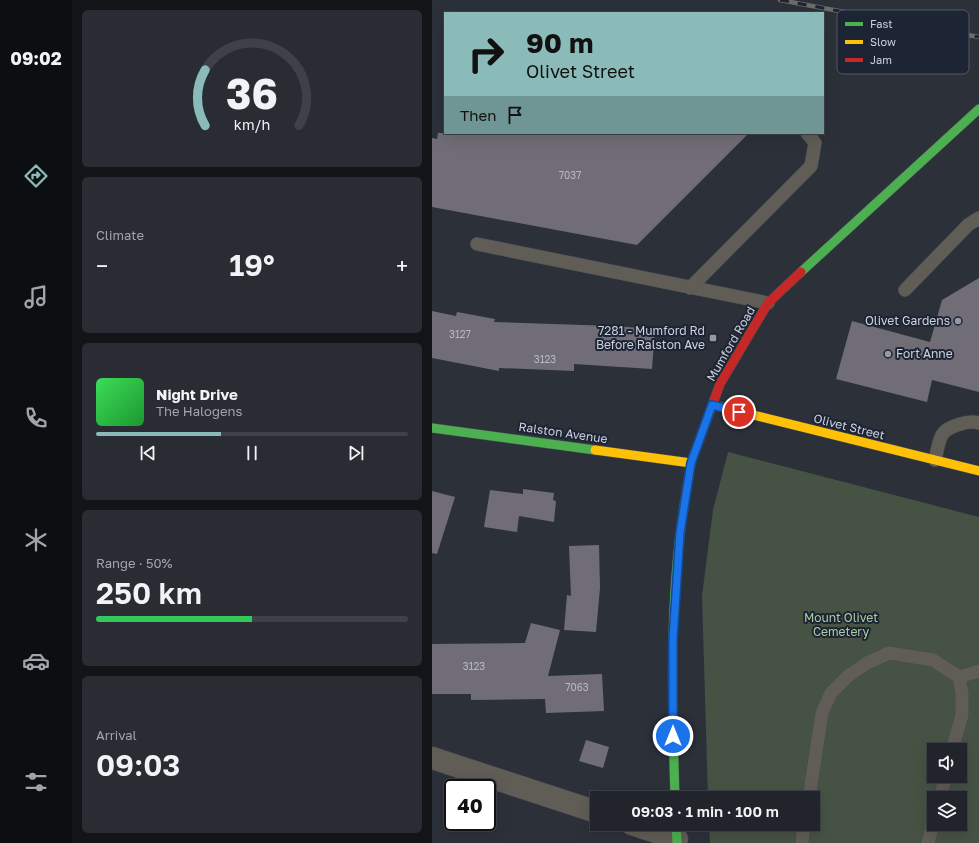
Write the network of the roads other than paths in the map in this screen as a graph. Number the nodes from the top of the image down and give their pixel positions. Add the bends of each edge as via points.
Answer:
1 (979, 109) edge
2 (808, 134) edge
3 (979, 218) edge
4 (477, 244) dead end
5 (690, 288) junction
6 (905, 290) dead end
7 (768, 302) junction
8 (712, 405) junction
9 (979, 422) edge
10 (432, 428) edge
11 (935, 460) junction
12 (691, 463) junction
13 (979, 471) edge
14 (979, 671) edge
15 (959, 677) junction
16 (954, 743) edge
17 (432, 758) edge
18 (675, 791) edge
19 (810, 791) edge
20 (590, 810) edge
21 (661, 831) edge
22 (803, 831) edge
23 (931, 831) edge
24 (677, 835) edge
25 (802, 843) edge
26 (928, 843) edge

1 - 7 street, Mumford Road
2 - 5 lane via 815,143 811,166
3 - 6 lane via 968,225
4 - 5 lane
5 - 7 lane
7 - 8 street, Mumford Road via 720,384
8 - 11 street, Olivet Street
8 - 12 street, Mumford Road
9 - 11 lane via 953,426 942,435
10 - 12 street, Ralston Avenue
11 - 13 street, Olivet Street
12 - 18 street, Mumford Road via 680,533 673,639
14 - 15 lane
15 - 16 lane via 962,715
15 - 19 lane via 933,660 889,653 867,663 848,676 831,693 822,713
17 - 20 street
21 - 24 street
22 - 25 lane
23 - 26 lane

